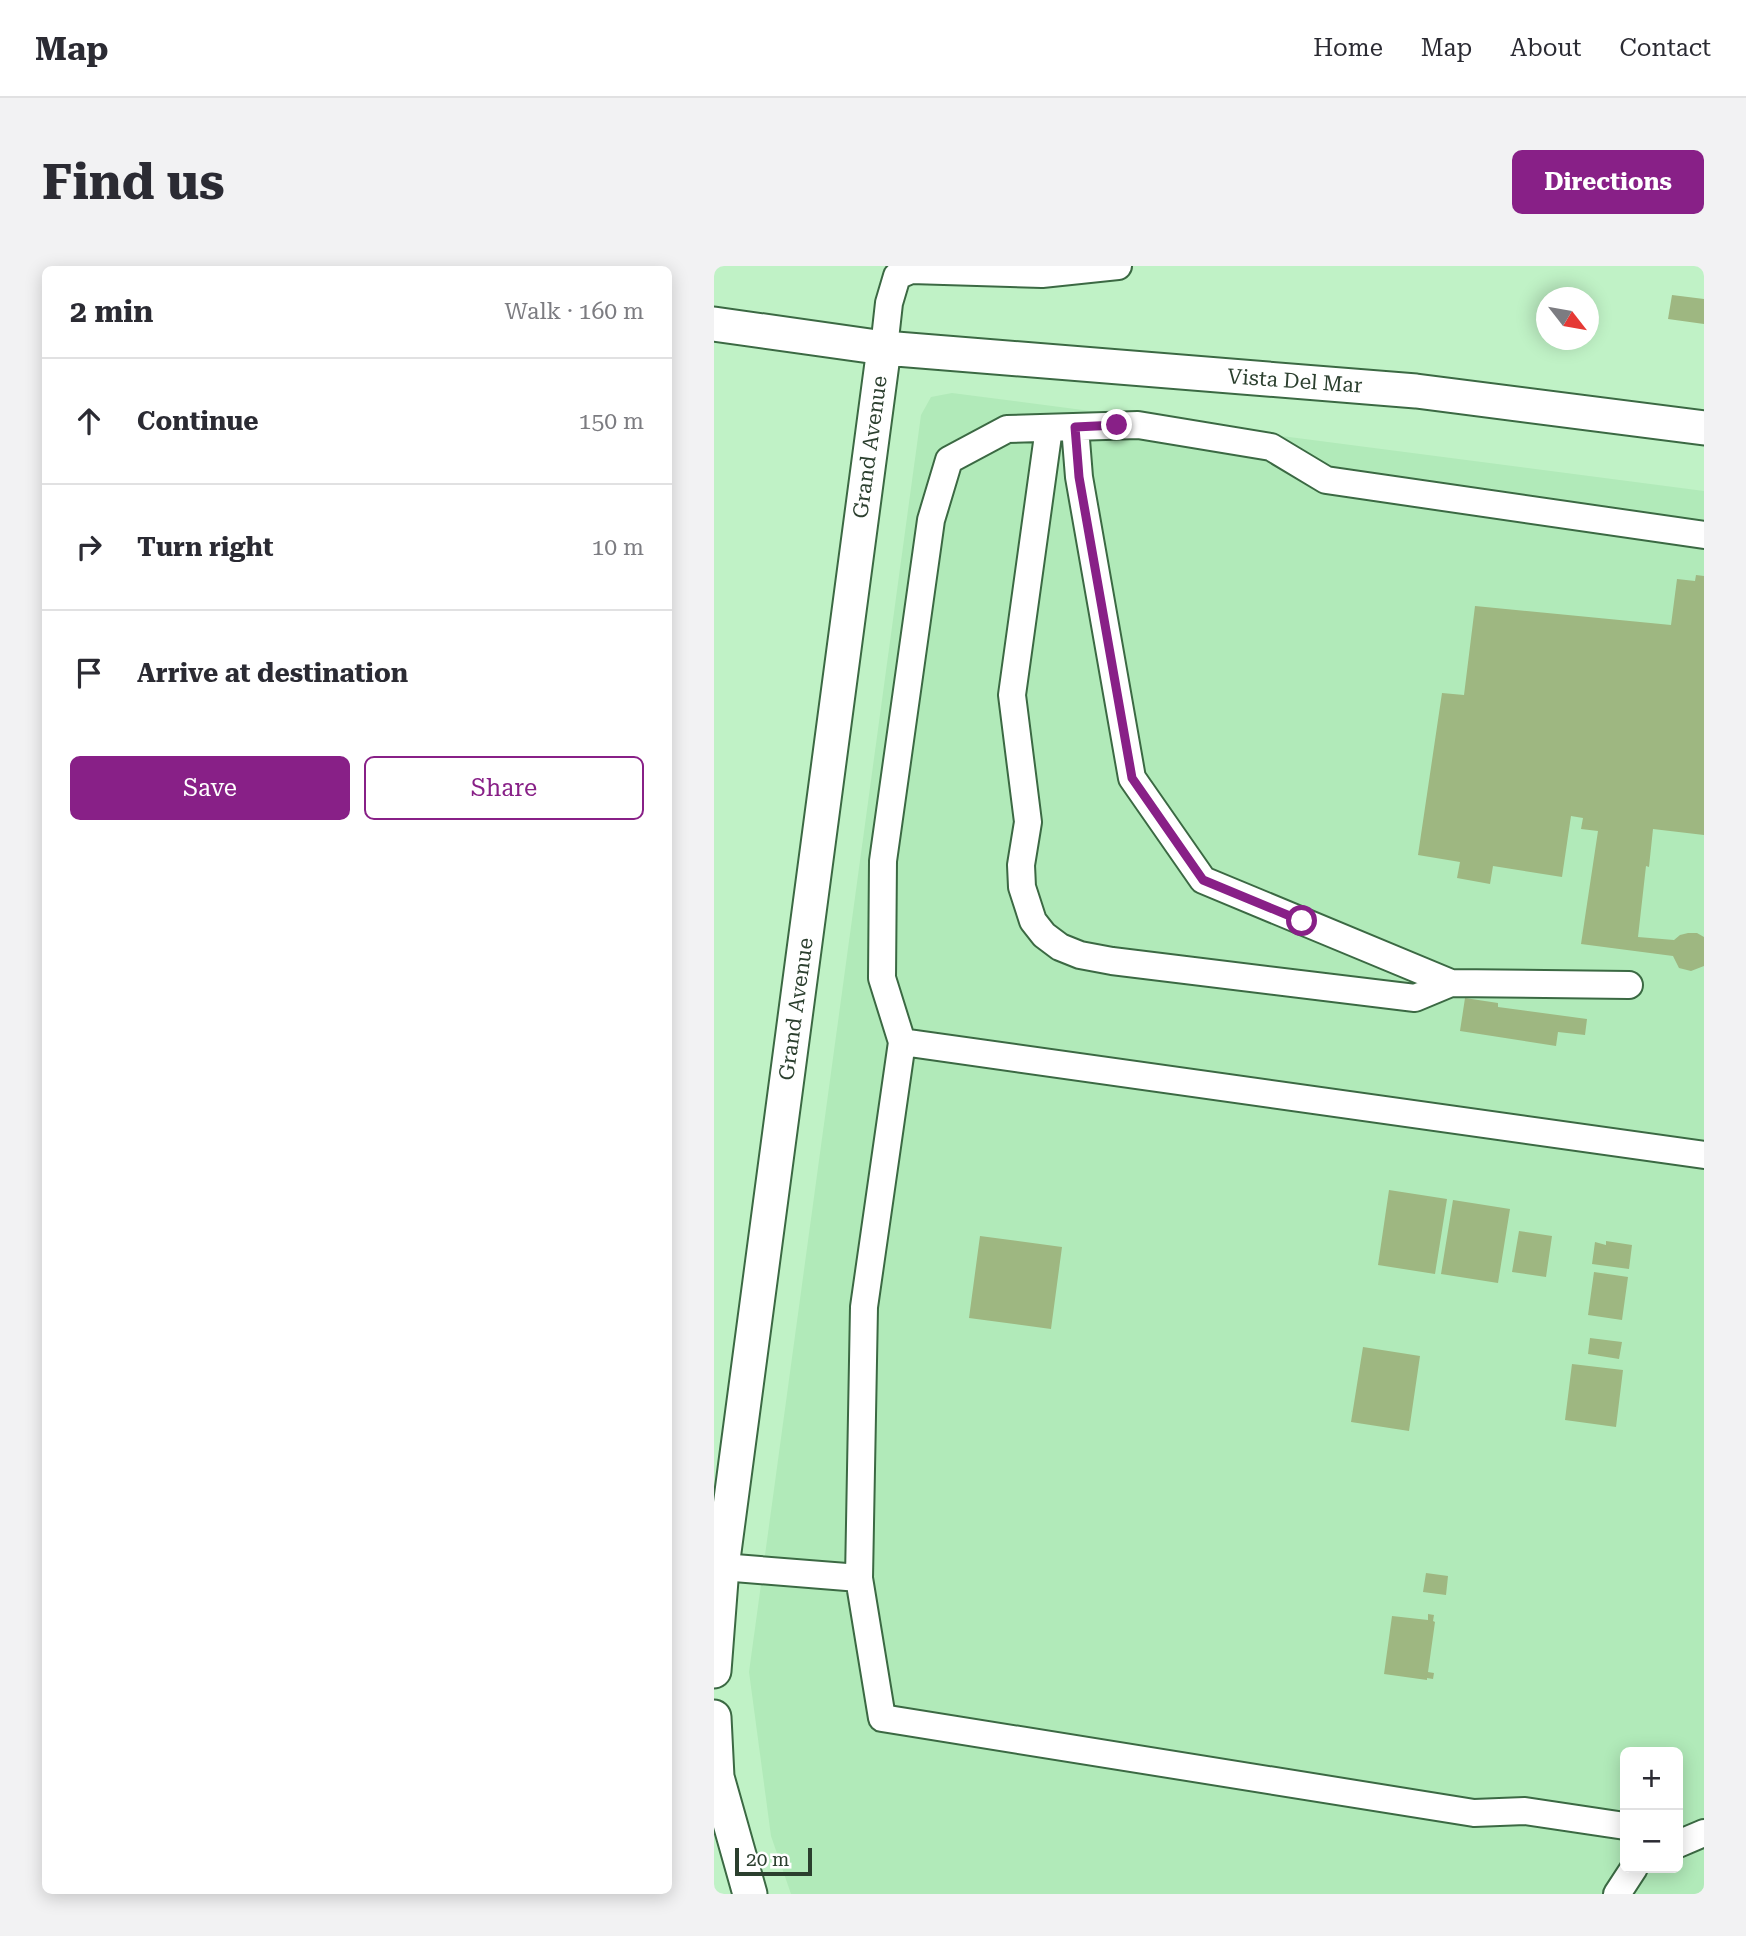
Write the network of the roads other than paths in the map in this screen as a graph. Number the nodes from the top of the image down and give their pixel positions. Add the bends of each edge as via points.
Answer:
1 (1118, 266) edge
2 (714, 324) edge
3 (884, 348) junction
4 (1062, 427) junction
5 (1704, 428) edge
6 (1704, 535) edge
7 (1451, 983) junction
8 (1629, 985) dead end
9 (902, 1042) junction
10 (1704, 1155) edge
11 (718, 1563) edge
12 (859, 1578) junction
13 (714, 1671) edge
14 (714, 1717) edge
15 (1620, 1825) edge
16 (1631, 1873) edge
17 (750, 1894) edge
18 (1617, 1894) edge

1 - 3 lane via 1042,274 911,270 897,276
2 - 3 main road, Vista Del Mar
3 - 5 main road, Vista Del Mar via 1416,391
3 - 11 main road, Grand Avenue
4 - 6 lane via 1138,425 1271,447 1326,480
4 - 7 lane via 1079,477 1132,778 1203,880
4 - 7 lane via 1012,695 1028,822 1022,887 1044,935 1080,955 1112,961 1415,998
4 - 9 lane via 1007,429 949,460 931,520 883,862 882,978
7 - 8 lane
9 - 10 lane
9 - 12 lane via 864,1307
11 - 12 lane
11 - 13 main road, Grand Avenue
12 - 15 lane via 882,1718 1474,1813 1525,1811
14 - 17 main road via 717,1777
16 - 18 lane

